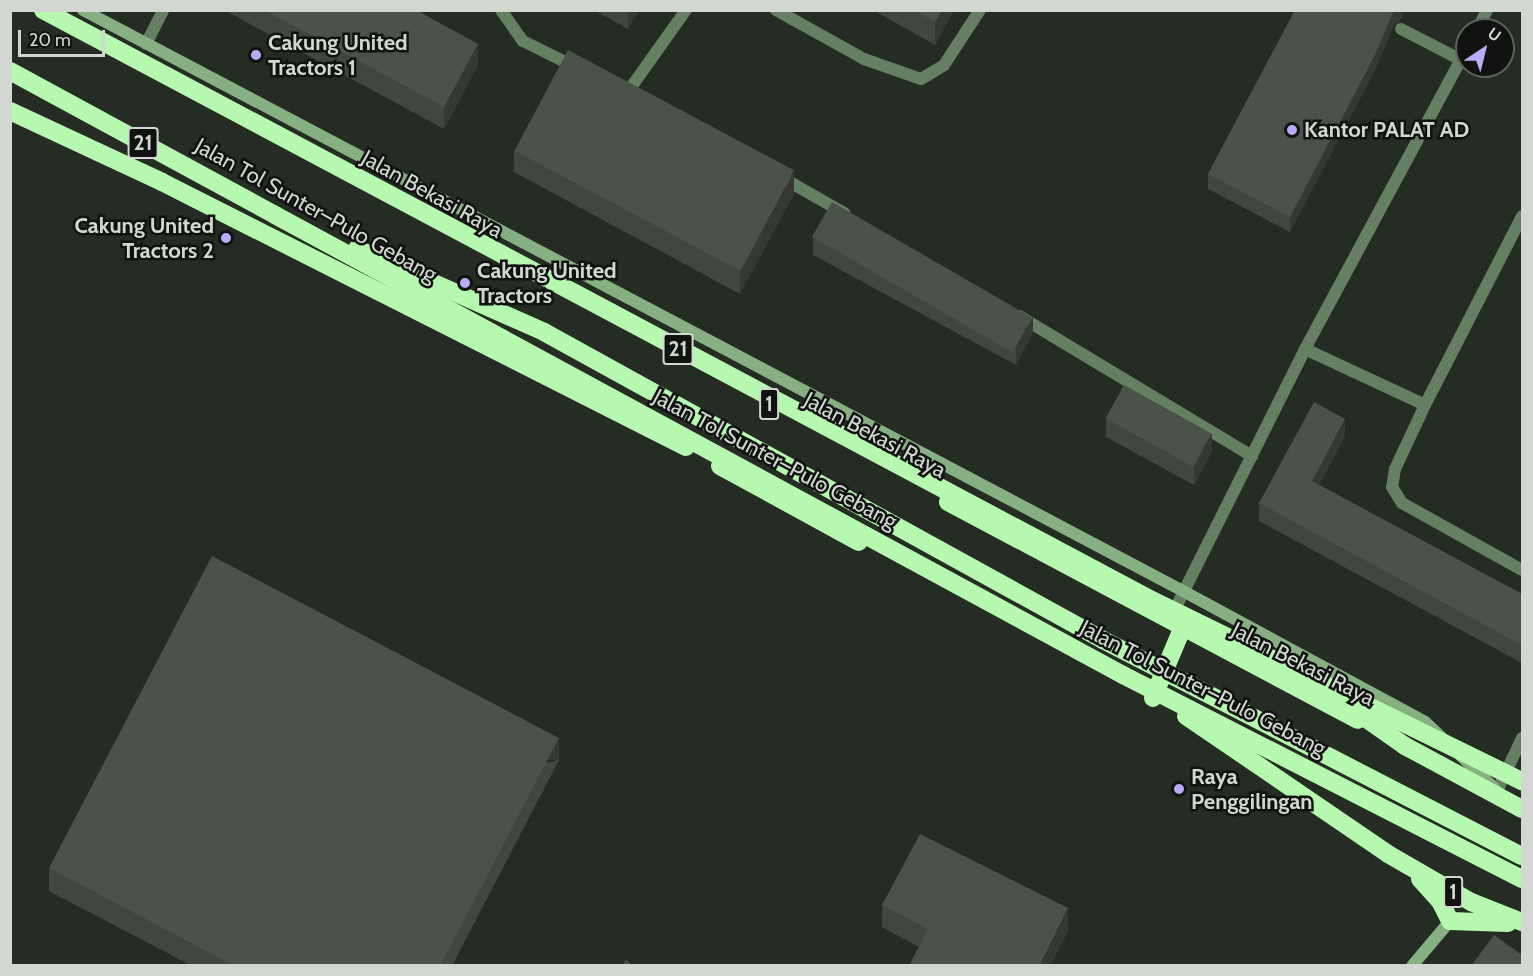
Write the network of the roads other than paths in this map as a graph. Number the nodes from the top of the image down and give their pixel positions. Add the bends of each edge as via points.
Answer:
1 (83, 10) edge
2 (163, 10) edge
3 (501, 10) edge
4 (686, 10) edge
5 (776, 10) edge
6 (980, 10) edge
7 (48, 11) edge
8 (1401, 29) dead end
9 (146, 44) junction
10 (1455, 57) edge
11 (10, 71) edge
12 (1455, 71) edge
13 (590, 75) edge
14 (627, 93) edge
15 (10, 111) edge
16 (773, 172) edge
17 (275, 216) junction
18 (1522, 216) edge
19 (855, 219) edge
20 (1005, 307) edge
21 (1305, 349) junction
22 (1425, 405) junction
23 (1252, 456) junction
24 (1522, 570) edge
25 (1184, 591) junction
26 (1176, 625) junction
27 (1316, 681) junction
28 (1153, 698) junction
29 (1522, 738) edge
30 (1522, 781) edge
31 (1497, 791) junction
32 (1522, 804) edge
33 (1522, 810) edge
34 (1388, 854) junction
35 (1522, 856) edge
36 (1522, 879) edge
37 (1450, 921) junction
38 (1522, 924) edge
39 (1412, 966) edge

1 - 9 street, Jalan Bekasi Raya
2 - 9 street
3 - 13 street via 523,41
4 - 14 street
5 - 6 street via 864,59 921,79 944,65
7 - 26 highway, Jalan Bekasi Raya / 1
7 - 27 highway, Jalan Tol Sunter–Pulo Gebang / 21, bridge via 945,492
8 - 10 street
9 - 25 street, Jalan Bekasi Raya
11 - 17 highway, Jalan Tol Sunter–Pulo Gebang / 21
12 - 21 street
15 - 28 highway, 1 via 162,182 690,449
16 - 19 street
17 - 35 highway, bridge via 466,295 544,332 1103,640
17 - 36 highway, Jalan Tol Sunter–Pulo Gebang, bridge via 1075,649
18 - 22 street
20 - 23 street
21 - 22 street
21 - 23 street
22 - 24 street via 1395,469 1392,487 1402,504
23 - 25 street
25 - 26 street
25 - 31 street, Jalan Bekasi Raya via 1425,722
26 - 28 highway
26 - 31 highway, Jalan Bekasi Raya / 1
27 - 30 highway, Jalan Tol Sunter–Pulo Gebang, bridge
27 - 33 highway, bridge via 1405,746
28 - 34 highway, 1 via 1202,724
29 - 31 street
31 - 32 highway, Jalan Bekasi Raya / 1
34 - 37 highway via 1426,886
34 - 38 highway, 1 via 1471,902
37 - 38 highway
37 - 39 street

